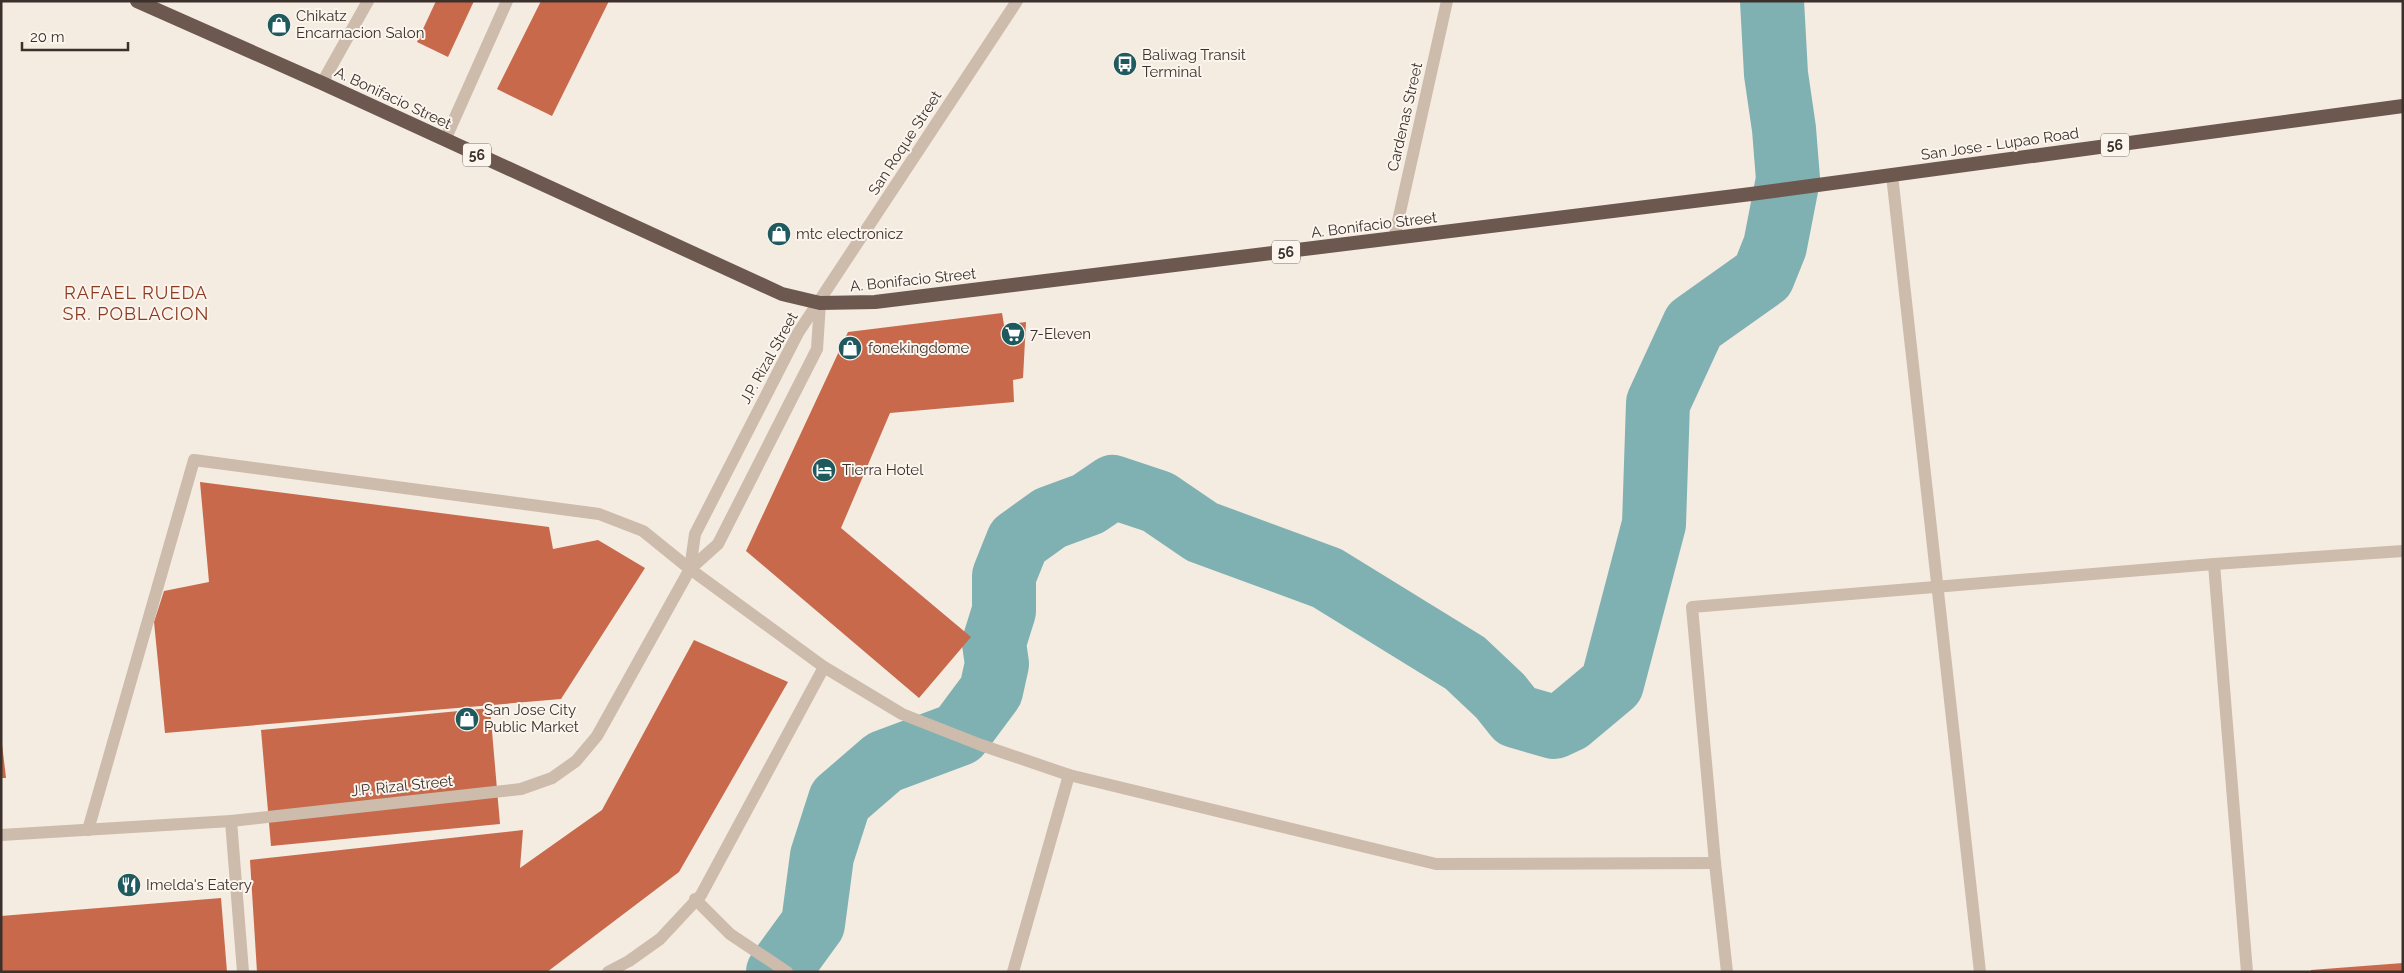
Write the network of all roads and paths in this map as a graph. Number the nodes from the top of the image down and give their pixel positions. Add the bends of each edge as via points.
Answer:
1 (137, 1) edge
2 (368, 1) edge
3 (507, 1) edge
4 (1017, 1) edge
5 (1447, 1) edge
6 (322, 83) junction
7 (2403, 106) edge
8 (445, 140) junction
9 (1892, 175) junction
10 (1751, 194) joint
11 (1394, 239) junction
12 (820, 303) junction
13 (2403, 551) edge
14 (2214, 564) junction
15 (690, 569) junction
16 (1938, 585) junction
17 (824, 667) junction
18 (1069, 775) junction
19 (231, 821) junction
20 (88, 830) junction
21 (1, 835) edge
22 (1714, 863) junction
23 (696, 900) junction
24 (243, 972) edge
25 (608, 972) edge
26 (788, 972) edge
27 (1013, 972) edge
28 (1727, 972) edge
29 (1980, 972) edge
30 (2247, 972) edge

1 - 6 highway, A. Bonifacio Street / 56
2 - 6 street
3 - 8 street
4 - 12 street, San Roque Street
5 - 11 street, Cardenas Street
6 - 8 highway, A. Bonifacio Street / 56
7 - 9 highway, San Jose - Lupao Road / 56
8 - 12 highway, A. Bonifacio Street / 56 via 782,294
9 - 10 highway, San Jose - Lupao Road / 56
9 - 16 street
10 - 11 highway, A. Bonifacio Street / 56
11 - 12 highway, A. Bonifacio Street / 56 via 875,302
12 - 15 street, J.P. Rizal Street via 798,333 695,534
12 - 15 street, J.P. Rizal Street via 817,349 718,544
13 - 14 street
14 - 16 street
14 - 30 street
15 - 17 street
15 - 19 street, J.P. Rizal Street via 596,736 576,761 552,778 521,789
15 - 20 street via 643,531 599,514 194,460
16 - 22 street via 1692,607
16 - 29 street
17 - 18 street via 902,714
17 - 23 street via 711,880
18 - 22 street via 1436,864
18 - 27 street
19 - 20 street, J.P. Rizal Street
19 - 24 street
20 - 21 street, J.P. Rizal Street
22 - 28 street
23 - 25 street via 660,939
23 - 26 street via 741,941

